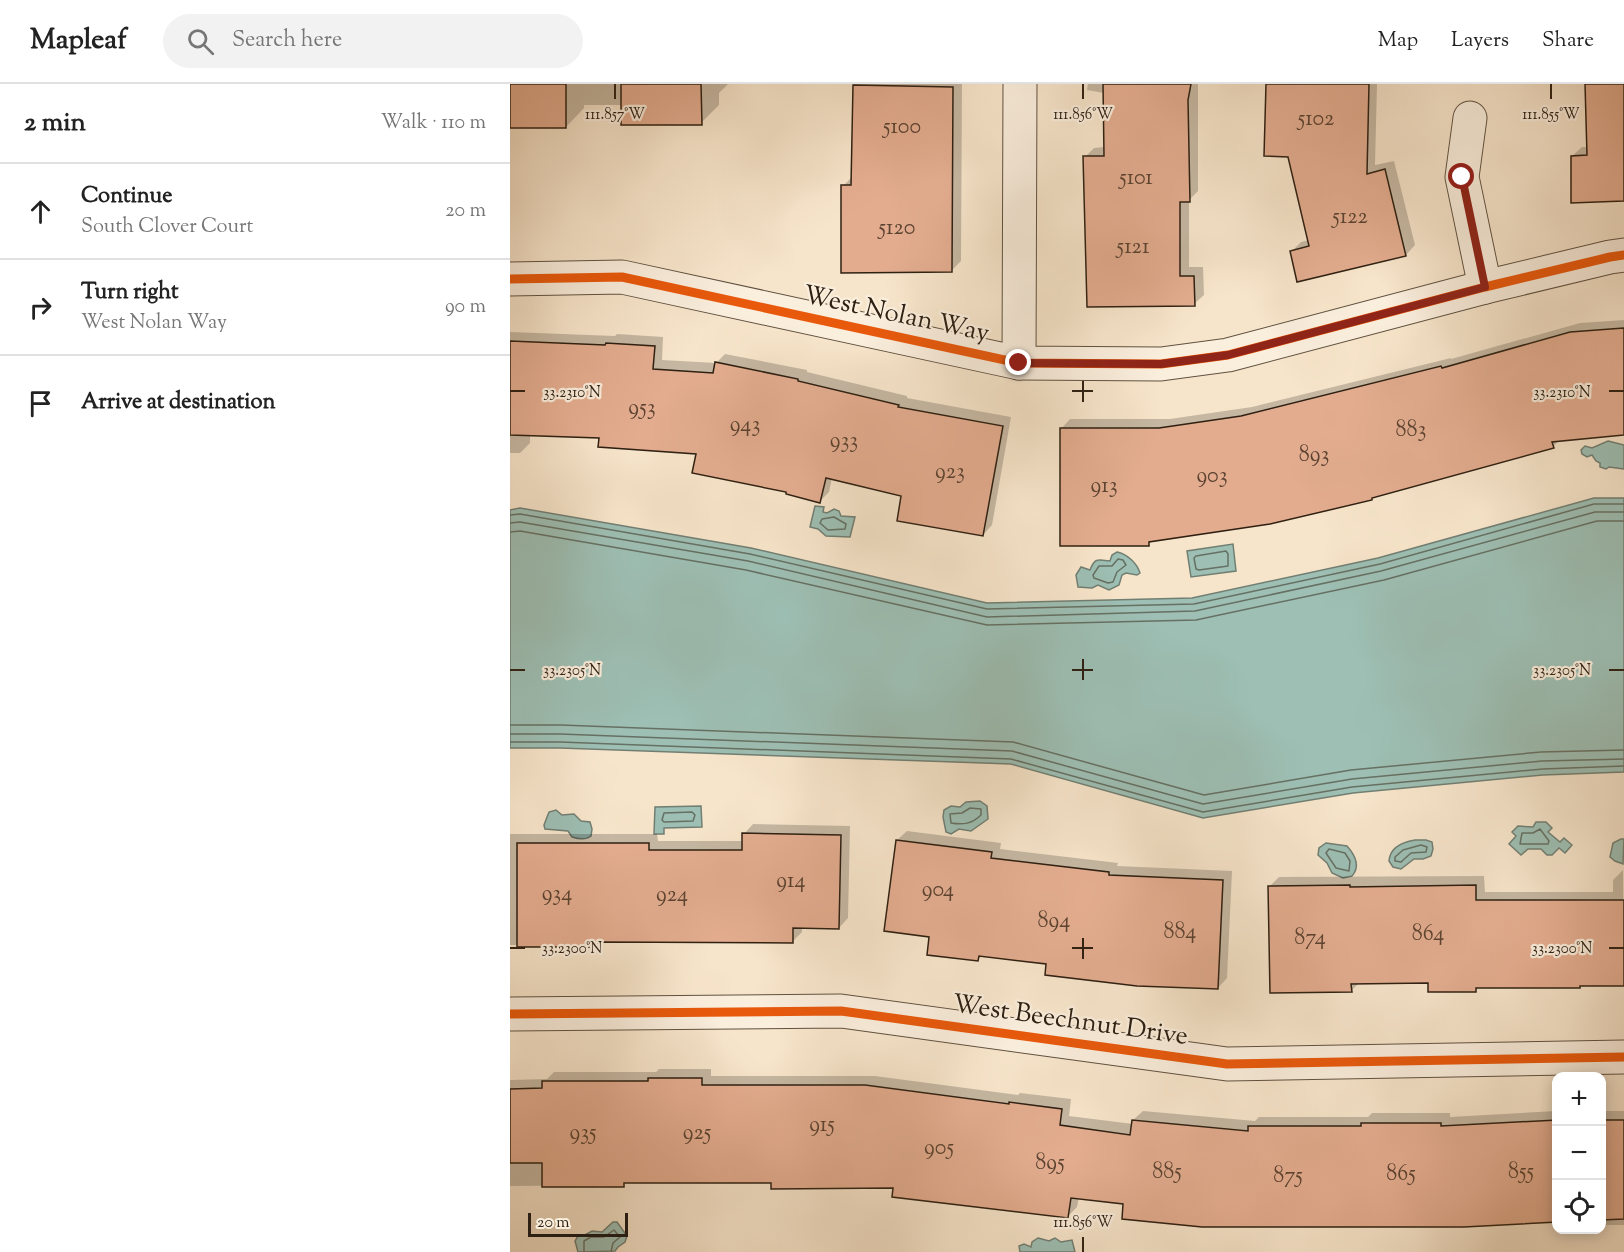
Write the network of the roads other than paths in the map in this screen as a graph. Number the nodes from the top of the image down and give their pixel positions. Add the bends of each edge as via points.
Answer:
1 (1020, 84) edge
2 (1470, 118) dead end
3 (1624, 255) edge
4 (510, 279) edge
5 (1485, 287) junction
6 (1019, 363) junction
7 (510, 1014) edge
8 (1624, 1057) edge

1 - 6 street
2 - 5 street via 1462,177
3 - 5 street, West Nolan Way
4 - 6 street, West Nolan Way via 622,277
5 - 6 street, West Nolan Way via 1228,355 1161,364
7 - 8 street, West Beechnut Drive via 841,1011 1227,1064

